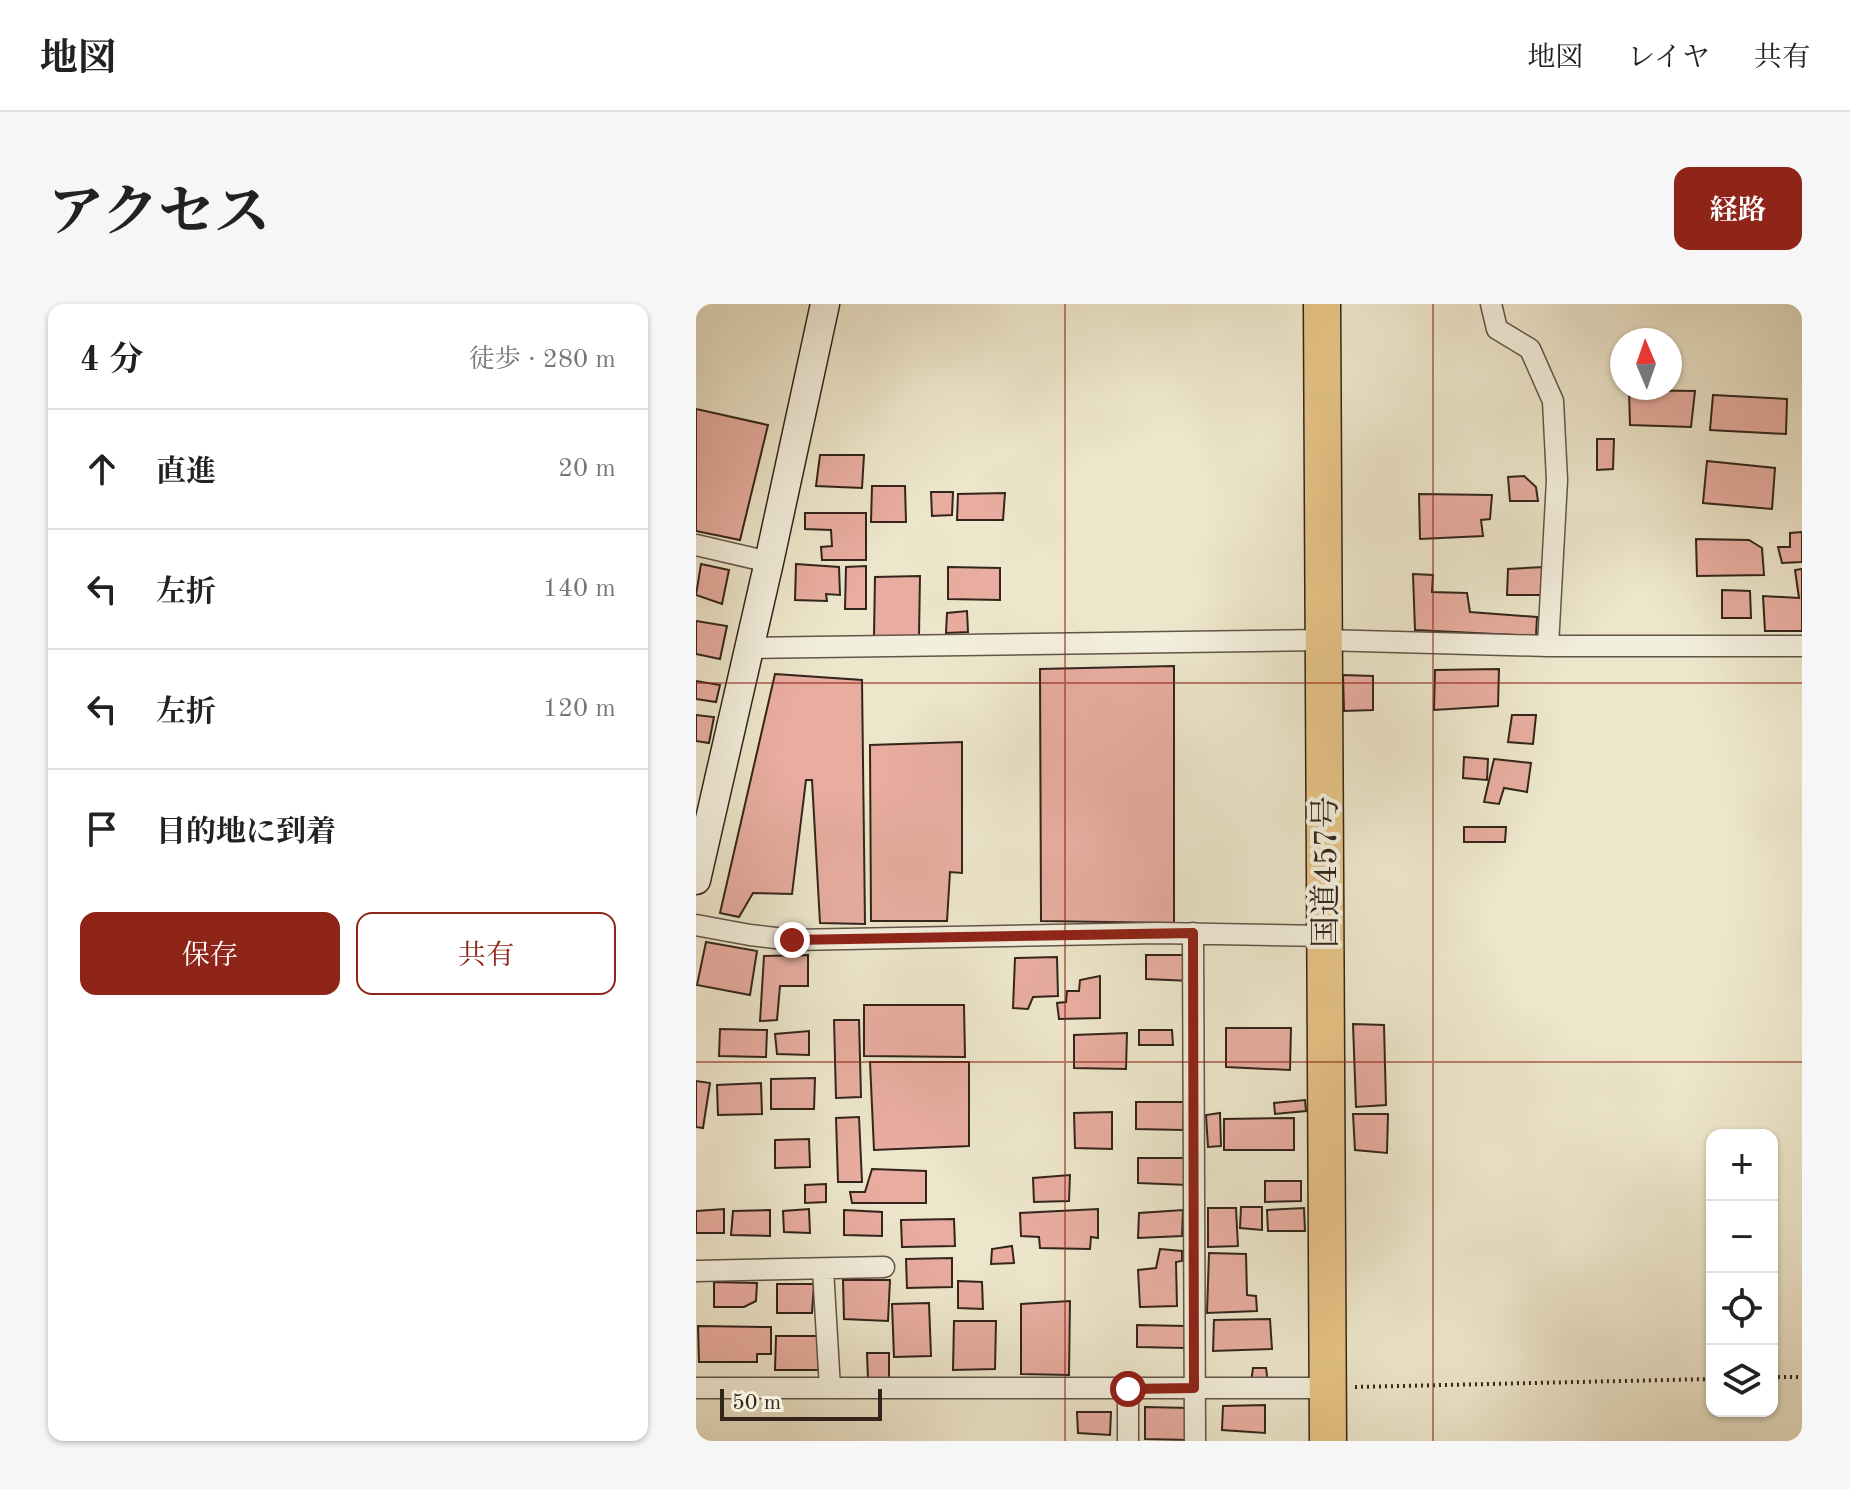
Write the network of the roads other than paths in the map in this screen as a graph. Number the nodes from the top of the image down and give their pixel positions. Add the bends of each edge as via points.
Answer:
1 (825, 304) edge
2 (1322, 304) edge
3 (1491, 304) edge
4 (696, 545) edge
5 (769, 562) junction
6 (1323, 640) junction
7 (1548, 646) junction
8 (1802, 646) edge
9 (749, 648) junction
10 (696, 880) edge
11 (696, 925) edge
12 (1193, 933) junction
13 (1325, 936) junction
14 (884, 1267) dead end
15 (823, 1269) junction
16 (696, 1271) edge
17 (696, 1388) edge
18 (830, 1388) junction
19 (1194, 1388) junction
20 (1327, 1388) junction
21 (1128, 1389) junction
22 (1128, 1441) edge
23 (1195, 1441) edge
24 (1328, 1441) edge

1 - 5 street
2 - 6 highway, 国道457号
3 - 7 street via 1497,329 1530,349 1553,401 1557,480
4 - 5 street
5 - 9 street
6 - 7 street
6 - 9 street
6 - 13 highway, 国道457号
7 - 8 street
9 - 10 street
11 - 12 street via 792,940
12 - 13 street
12 - 19 street
13 - 20 highway, 国道457号
14 - 15 street
15 - 16 street
15 - 18 street
17 - 18 street
18 - 21 street
19 - 20 street
19 - 21 street
19 - 23 street
20 - 24 highway, 国道457号
21 - 22 street

